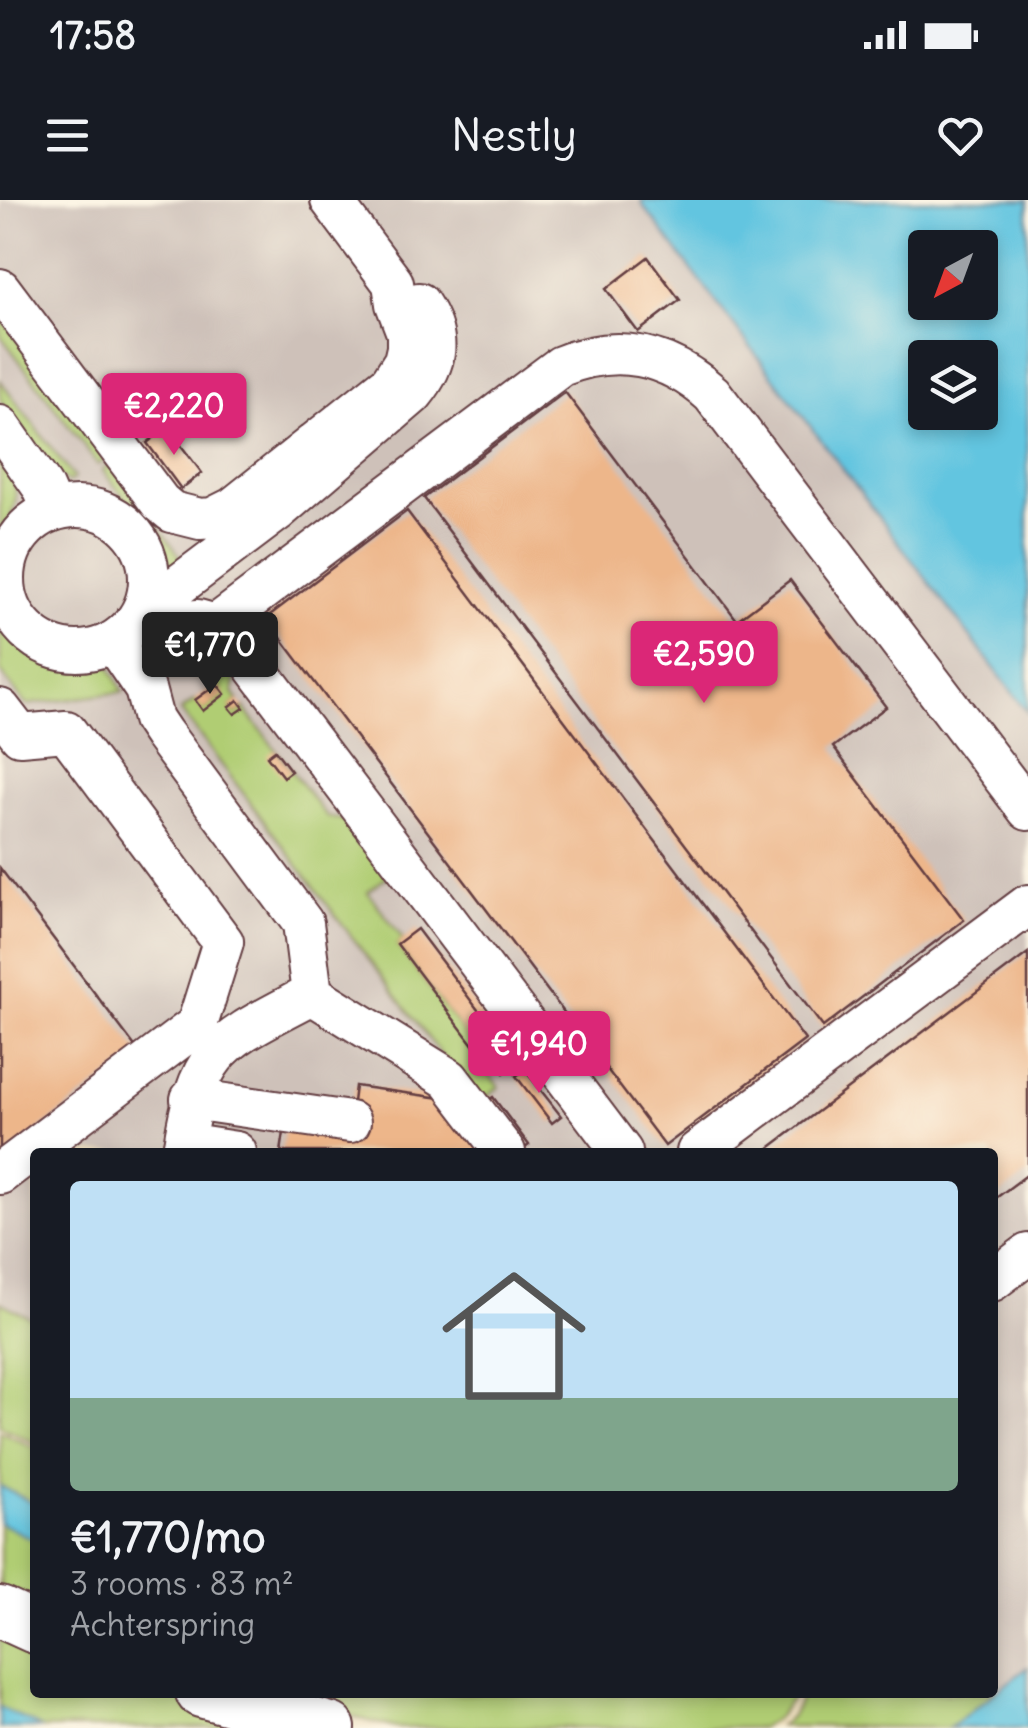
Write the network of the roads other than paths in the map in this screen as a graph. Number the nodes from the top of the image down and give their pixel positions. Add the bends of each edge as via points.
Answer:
1 (331, 200) edge
2 (394, 282) junction
3 (0, 289) edge
4 (0, 426) edge
5 (54, 512) junction
6 (145, 600) junction
7 (216, 625) junction
8 (113, 642) junction
9 (0, 709) edge
10 (1028, 810) edge
11 (1028, 905) edge
12 (312, 994) junction
13 (352, 1110) dead end
14 (189, 1120) edge
15 (283, 1138) dead end
16 (34, 1148) edge
17 (230, 1148) edge
18 (502, 1148) edge
19 (619, 1148) edge
20 (702, 1148) edge
21 (30, 1151) edge
22 (0, 1174) edge
23 (1028, 1254) edge
24 (998, 1276) edge
25 (0, 1612) edge
26 (30, 1626) edge
27 (222, 1698) edge
28 (330, 1728) edge

1 - 2 street
2 - 3 street via 407,348 390,383 233,508 200,519 160,502
2 - 6 street via 410,289 432,326 428,376 401,407 277,511 179,585
4 - 5 street
5 - 6 street via 86,508 121,522 144,552
5 - 8 street via 26,528 10,552 10,607 26,630 58,649 86,651
6 - 7 street via 176,622
6 - 8 street
7 - 10 street via 561,366 614,353 654,358 712,394
7 - 19 street via 243,651
8 - 12 street via 146,689 152,718 303,923
9 - 16 street via 20,735 66,730 223,942 197,1024
11 - 20 street
12 - 14 street via 242,1032 212,1057
12 - 18 street via 449,1079
13 - 14 street
14 - 15 street
14 - 17 street
21 - 22 street
23 - 24 street
25 - 26 main road
27 - 28 main road

